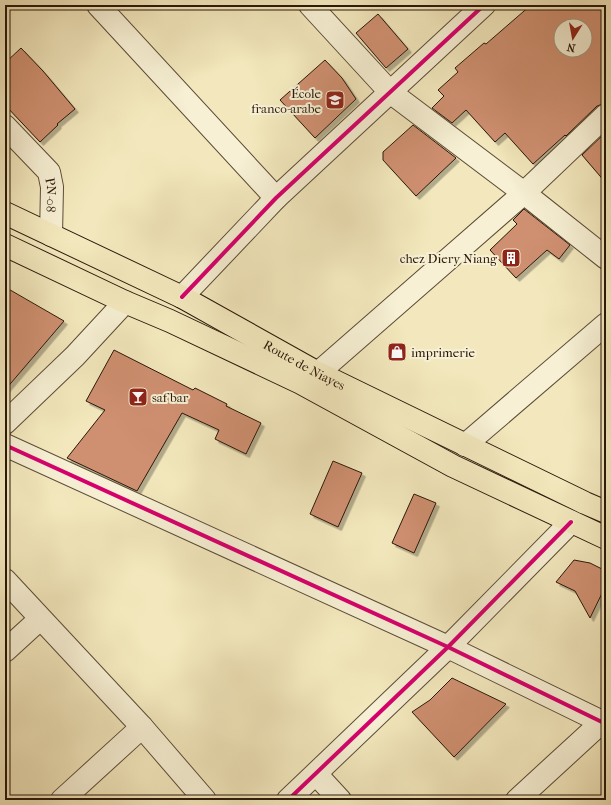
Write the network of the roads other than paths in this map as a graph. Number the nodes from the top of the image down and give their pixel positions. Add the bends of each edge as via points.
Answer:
1 (98, 5) edge
2 (310, 5) edge
3 (484, 5) edge
4 (390, 92) junction
5 (606, 115) edge
6 (5, 126) edge
7 (524, 193) junction
8 (276, 198) junction
9 (5, 213) edge
10 (51, 234) junction
11 (5, 245) edge
12 (606, 258) edge
13 (182, 297) junction
14 (125, 302) junction
15 (606, 324) edge
16 (318, 373) junction
17 (5, 423) edge
18 (5, 445) edge
19 (465, 445) junction
20 (606, 512) edge
21 (571, 522) junction
22 (606, 538) edge
23 (5, 580) edge
24 (40, 619) junction
25 (448, 647) junction
26 (5, 651) edge
27 (604, 723) edge
28 (142, 726) junction
29 (316, 774) junction
30 (62, 800) edge
31 (205, 800) edge
32 (288, 800) edge
33 (340, 800) edge
34 (517, 800) edge

1 - 8 street
2 - 4 street
3 - 4 street
4 - 7 street
4 - 8 street
5 - 7 street
6 - 10 street, PN-08 via 49,172 52,187
7 - 12 street
7 - 16 street
8 - 13 street
9 - 10 main road, Route de Niayes
10 - 13 main road, Route de Niayes
11 - 14 main road, Route de Niayes
13 - 16 main road, Route de Niayes
14 - 17 street via 75,356
14 - 21 main road, Route de Niayes via 301,384 453,466
15 - 19 street
16 - 19 main road, Route de Niayes
18 - 25 street
19 - 20 main road, Route de Niayes
21 - 22 main road, Route de Niayes
21 - 25 street
23 - 24 street
24 - 26 street
24 - 28 street
25 - 27 street
25 - 29 street
27 - 34 street
28 - 30 street
28 - 31 street
29 - 32 street
29 - 33 street

